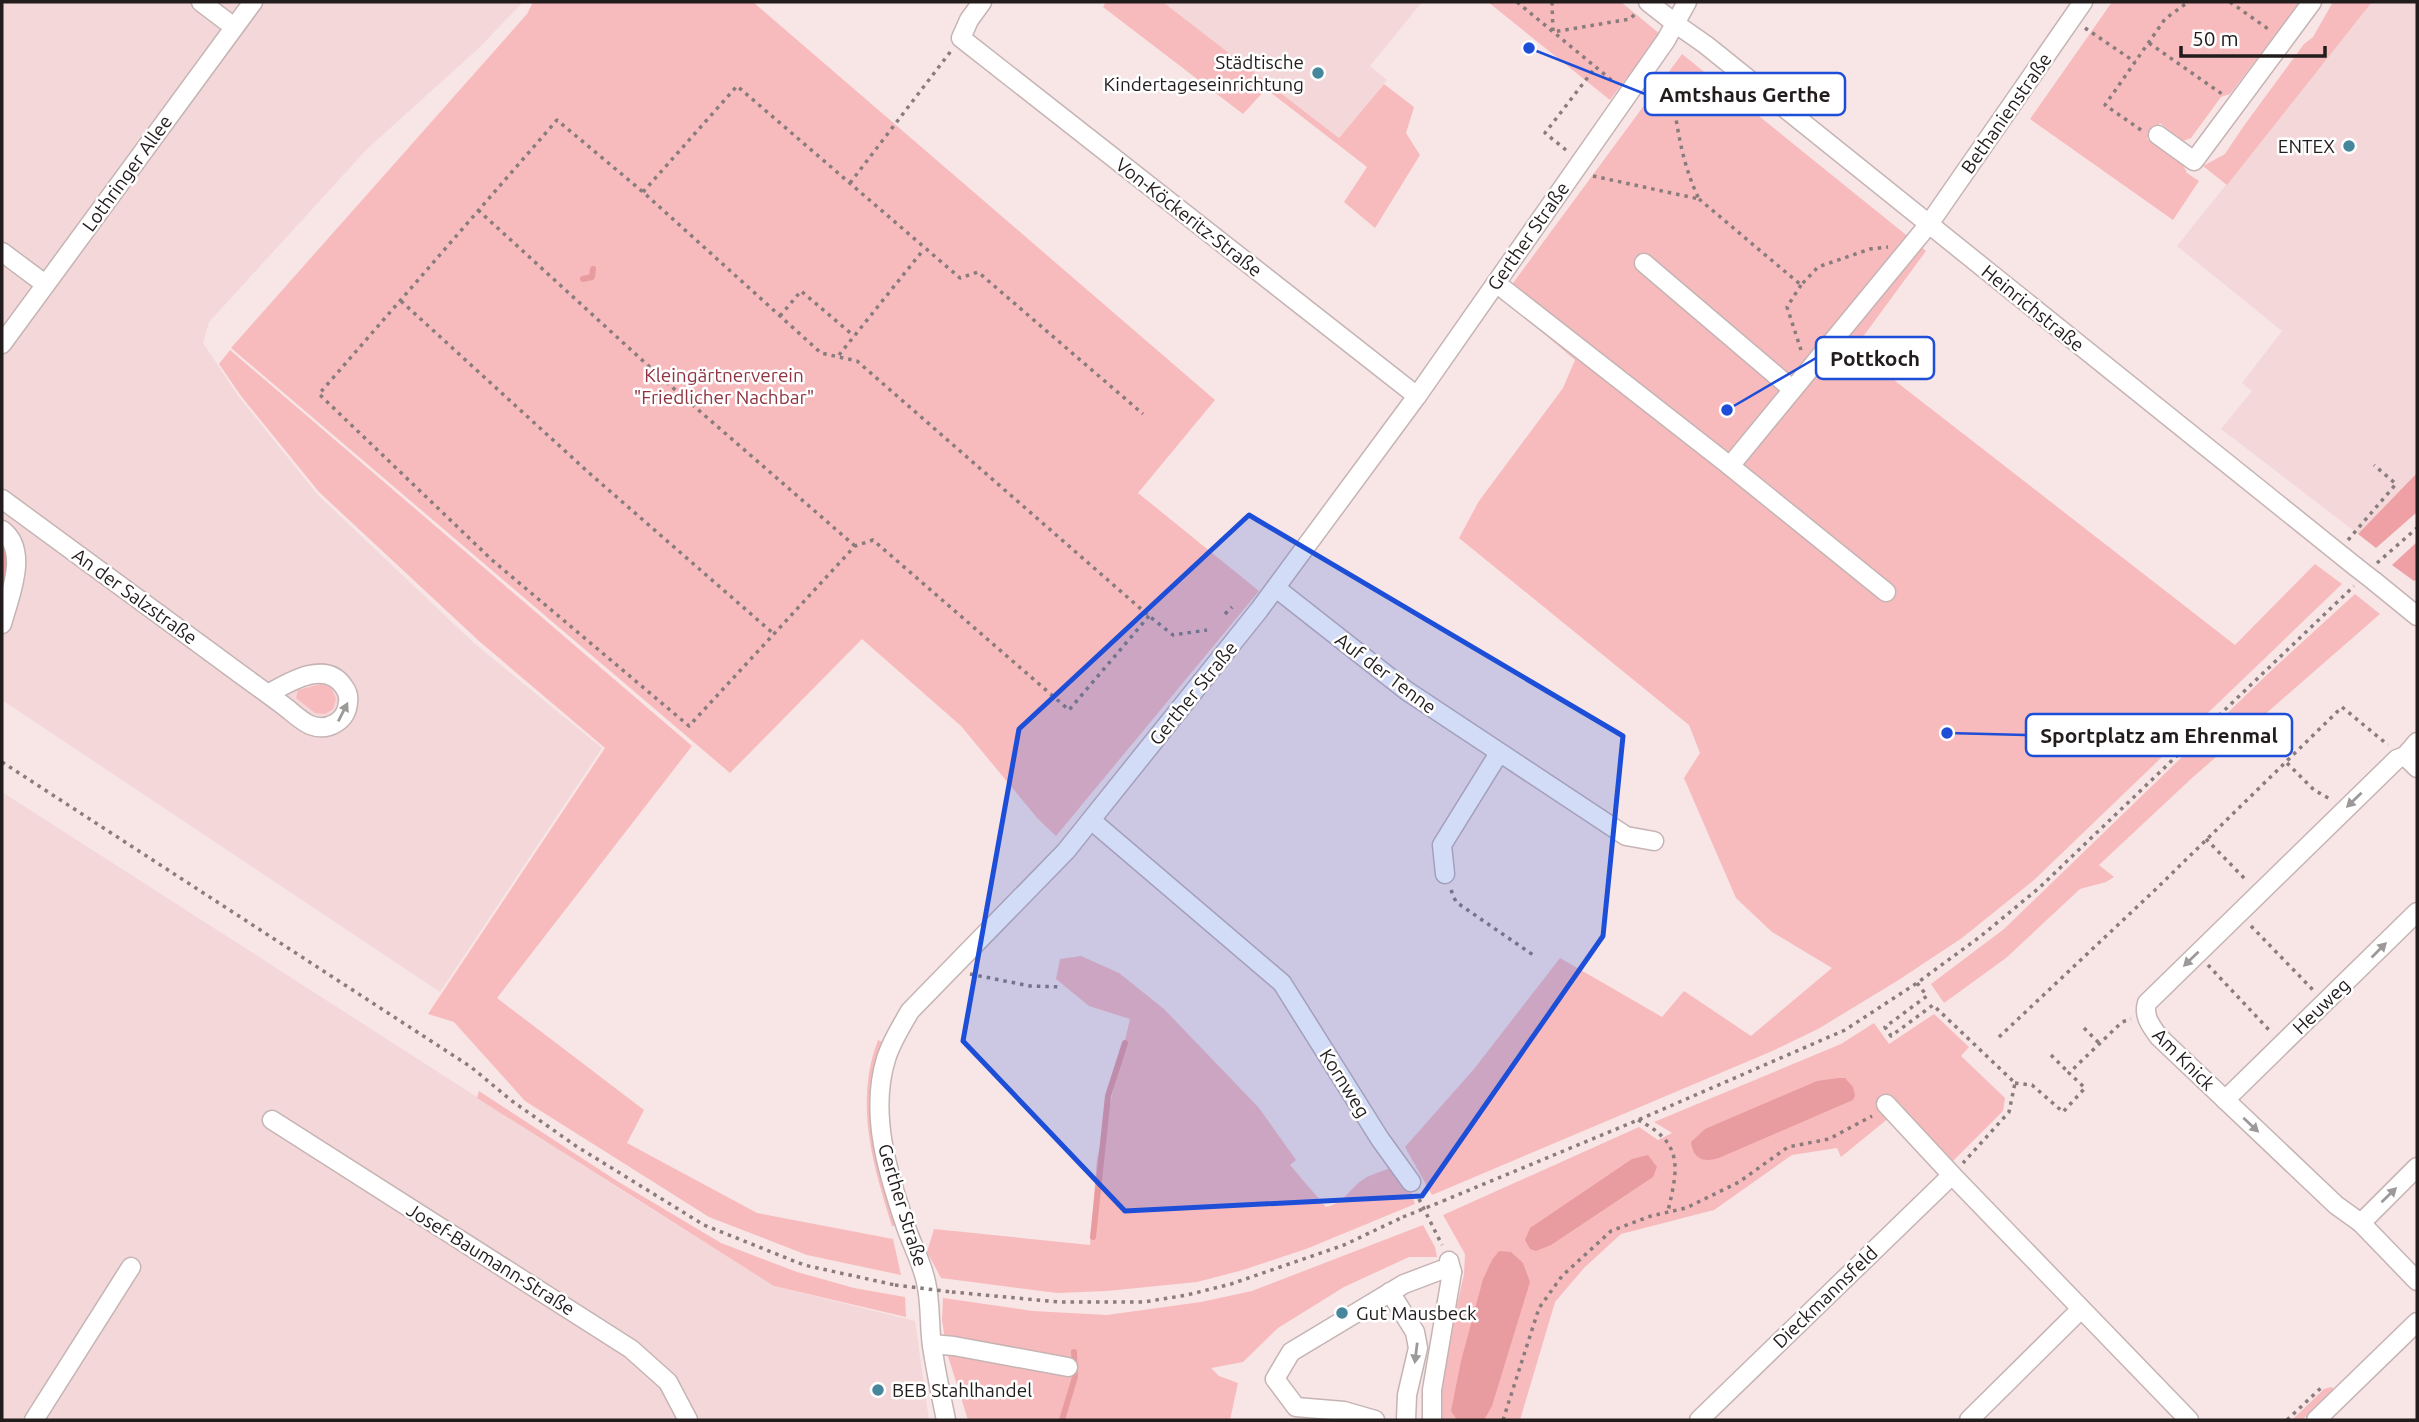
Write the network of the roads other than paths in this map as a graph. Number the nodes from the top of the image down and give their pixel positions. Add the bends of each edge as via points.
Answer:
1 (201, 2) edge
2 (253, 2) edge
3 (982, 2) edge
4 (1687, 2) edge
5 (2084, 2) edge
6 (2312, 2) edge
7 (1643, 6) edge
8 (1675, 24) junction
9 (234, 27) junction
10 (2158, 135) road end
11 (1929, 223) junction
12 (2, 252) edge
13 (1644, 263) dead end
14 (1496, 283) junction
15 (45, 284) junction
16 (2, 344) edge
17 (1791, 389) junction
18 (1416, 396) junction
19 (1730, 466) junction
20 (2, 499) edge
21 (2, 530) edge
22 (1276, 588) junction
23 (1886, 592) dead end
24 (2417, 616) edge
25 (2, 624) edge
26 (268, 694) dead end
27 (1499, 753) junction
28 (2413, 755) edge
29 (1091, 820) junction
30 (1654, 841) dead end
31 (1445, 874) road end
32 (2417, 912) edge
33 (2225, 1100) junction
34 (1886, 1104) road end
35 (272, 1120) dead end
36 (2417, 1167) edge
37 (1952, 1175) junction
38 (1411, 1182) road end
39 (2361, 1223) junction
40 (131, 1267) dead end
41 (2417, 1281) edge
42 (1390, 1292) junction
43 (2081, 1309) junction
44 (2417, 1322) edge
45 (932, 1344) junction
46 (1068, 1367) dead end
47 (34, 1420) edge
48 (688, 1420) edge
49 (946, 1420) edge
50 (1375, 1420) edge
51 (1406, 1420) edge
52 (1432, 1420) edge
53 (1699, 1420) edge
54 (1969, 1420) edge
55 (2189, 1420) edge
56 (2316, 1420) edge

1 - 9 street
2 - 9 street, Lothringer Allee
3 - 18 street, Von-Köckeritz-Straße via 961,38
4 - 8 street, Gerther Straße
5 - 11 street, Bethanienstraße
6 - 10 street via 2194,161
7 - 8 street, Heinrichstraße
8 - 11 street, Heinrichstraße
8 - 14 street, Gerther Straße
9 - 15 street, Lothringer Allee
11 - 17 street, Bethanienstraße
11 - 24 street, Heinrichstraße
12 - 15 street
13 - 17 street
14 - 18 street, Gerther Straße
14 - 19 street
15 - 16 street, Lothringer Allee
17 - 19 street, Bethanienstraße
18 - 22 street, Gerther Straße
19 - 23 street
20 - 26 street, An der Salzstraße
21 - 25 street via 15,552 16,575
22 - 27 street, Auf der Tenne via 1407,691
22 - 29 street, Gerther Straße
27 - 30 street, Auf der Tenne via 1626,836
27 - 31 street via 1442,845
28 -> 33 street, Am Knick via 2397,759 2147,1003 2146,1014 2158,1037
29 - 38 street, Kornweg via 1282,983
29 - 45 street, Gerther Straße via 1044,876 911,1011 886,1058 880,1113 883,1144 925,1279
33 -> 32 street, Heuweg
33 -> 39 street, Am Knick
34 - 37 street
35 - 48 street, Josef-Baumann-Straße via 631,1349 668,1382
39 -> 36 street
37 - 43 street
37 - 53 street, Dieckmannsfeld
39 - 41 street, Am Knick
40 - 47 street
42 - 50 street via 1292,1352 1275,1379 1296,1407 1344,1411
42 -> 51 street via 1415,1332 1418,1348
42 - 52 street via 1450,1266
43 - 54 street
43 - 55 street
44 - 56 street
45 - 46 street
45 - 49 street, Gerther Straße

